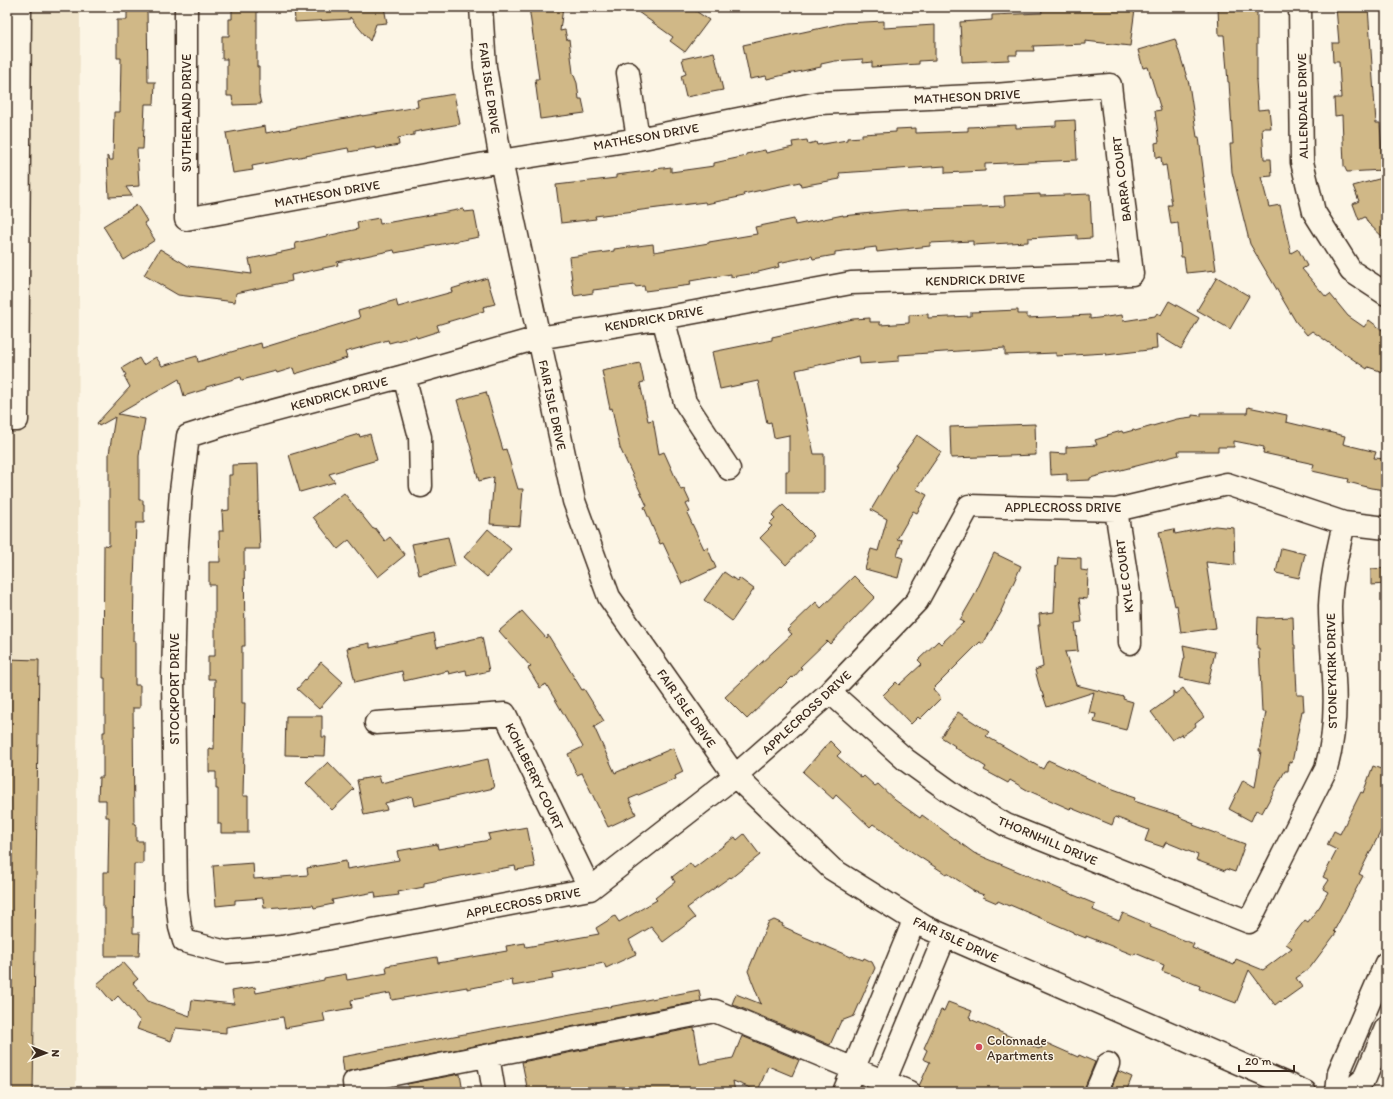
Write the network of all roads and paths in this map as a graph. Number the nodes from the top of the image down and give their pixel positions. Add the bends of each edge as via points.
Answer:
1 (20, 7) edge
2 (186, 7) edge
3 (481, 7) edge
4 (1300, 7) edge
5 (628, 73) dead end
6 (1110, 85) joint
7 (638, 139) junction
8 (501, 161) junction
9 (186, 219) joint
10 (1132, 274) joint
11 (1386, 294) edge
12 (663, 318) junction
13 (538, 338) junction
14 (404, 376) junction
15 (7, 420) edge
16 (188, 436) joint
17 (729, 469) dead end
18 (421, 486) dead end
19 (1116, 510) junction
20 (1344, 523) junction
21 (1386, 528) edge
22 (1130, 643) dead end
23 (830, 692) junction
24 (376, 723) dead end
25 (735, 776) junction
26 (590, 889) junction
27 (914, 921) junction
28 (1249, 922) joint
29 (945, 936) junction
30 (184, 941) joint
31 (1386, 963) edge
32 (1386, 1028) edge
33 (488, 1056) junction
34 (1108, 1064) dead end
35 (853, 1069) junction
36 (882, 1087) edge
37 (355, 1092) edge
38 (494, 1092) edge
39 (844, 1092) edge
40 (909, 1092) edge
41 (1096, 1092) edge
42 (1305, 1092) edge
43 (1337, 1092) edge
44 (1350, 1092) edge

1 - 15 street via 17,420
2 - 9 street, SUTHERLAND DRIVE
3 - 8 street, FAIR ISLE DRIVE via 485,66
4 - 11 street, ALLENDALE DRIVE via 1302,162 1314,212 1351,271
5 - 7 street
6 - 7 street, MATHESON DRIVE via 995,95 820,103
6 - 10 street, BARRA COURT
7 - 8 street, MATHESON DRIVE
8 - 9 street, MATHESON DRIVE
8 - 13 street, FAIR ISLE DRIVE
10 - 12 street, KENDRICK DRIVE via 851,283
12 - 13 street, KENDRICK DRIVE
12 - 17 street via 685,402
13 - 14 street, KENDRICK DRIVE
13 - 25 street, FAIR ISLE DRIVE via 574,501 609,597
14 - 16 street, KENDRICK DRIVE
14 - 18 street via 420,437
16 - 30 street, STOCKPORT DRIVE via 176,560 173,679 176,892
19 - 20 street, APPLECROSS DRIVE via 1227,484
19 - 22 street, KYLE COURT via 1129,593
19 - 23 street, APPLECROSS DRIVE via 969,506 917,601
20 - 21 street, APPLECROSS DRIVE
20 - 28 street, STONEYKIRK DRIVE via 1333,574 1330,607 1334,711 1326,770
23 - 25 street, APPLECROSS DRIVE
23 - 28 street, THORNHILL DRIVE via 906,760 956,796 1006,825
24 - 26 street, KOHLBERRY COURT via 505,714
25 - 26 street, APPLECROSS DRIVE
25 - 27 street, FAIR ISLE DRIVE via 832,869
26 - 30 street, APPLECROSS DRIVE via 282,947 226,952
27 - 29 street, FAIR ISLE DRIVE
27 - 35 street
29 - 36 street
29 - 42 street, FAIR ISLE DRIVE
31 - 43 street via 1339,1072
32 - 44 street via 1365,1078
33 - 35 street via 715,1011
33 - 37 street via 354,1082
33 - 38 street
34 - 41 street
35 - 36 street
35 - 39 street
36 - 40 street

